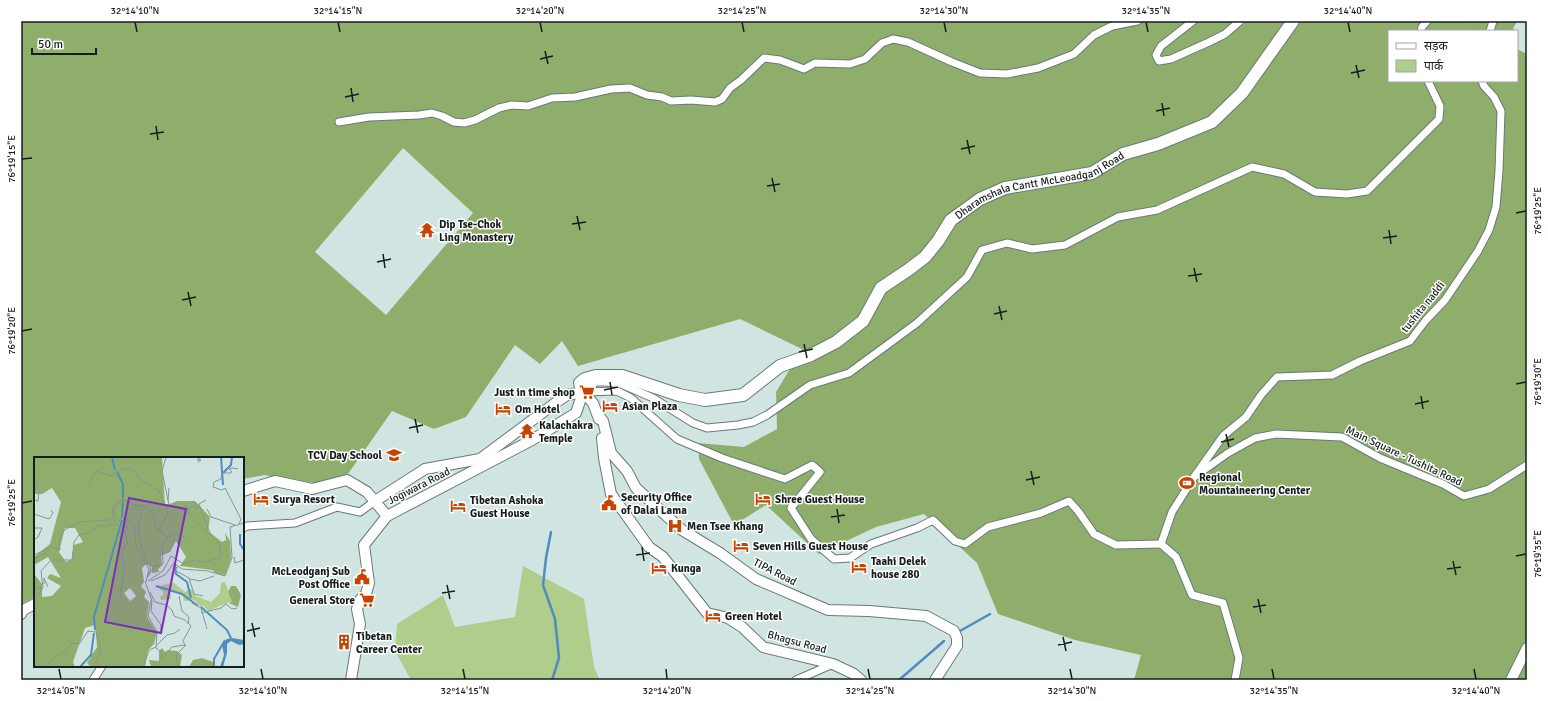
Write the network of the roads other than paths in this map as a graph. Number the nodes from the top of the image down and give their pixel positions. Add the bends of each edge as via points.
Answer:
1 (1137, 21) edge
2 (1193, 21) edge
3 (1240, 21) edge
4 (1293, 21) edge
5 (1427, 21) edge
6 (1421, 30) edge
7 (1428, 82) edge
8 (1482, 82) edge
9 (339, 122) dead end
10 (583, 392) junction
11 (597, 414) junction
12 (1527, 465) edge
13 (1194, 477) junction
14 (244, 491) edge
15 (375, 501) junction
16 (387, 516) junction
17 (244, 528) edge
18 (1161, 544) junction
19 (34, 604) edge
20 (21, 614) edge
21 (1527, 648) edge
22 (833, 664) junction
23 (101, 667) edge
24 (94, 680) edge
25 (351, 680) edge
26 (796, 680) edge
27 (861, 680) edge
28 (935, 680) edge
29 (1235, 680) edge
30 (1510, 680) edge

1 - 9 street via 1112,26 1094,35 1074,54 1038,68 1007,74 980,73 908,42 893,39 882,44 865,59 850,64 815,63 804,69 780,60 764,58 730,88 722,99 715,102 671,101 630,88 611,89 574,97 552,98 528,106 512,105 499,108 464,123 454,122 432,113 419,116 369,117
2 - 3 street via 1161,46 1156,55 1159,61 1171,59 1209,42 1225,34
4 - 10 main road, Dharamshala Cantt McLeoadganj Road via 1242,93 1212,122 1158,144 1123,154 1092,173 1005,188 980,199 951,220 925,257 881,288 862,321 836,342 811,356 780,366 743,395 705,400 679,395 622,376 596,376 585,379 580,383
5 - 6 street
7 - 10 street via 1440,106 1439,119 1367,191 1347,194 1315,192 1284,174 1252,167 1157,210 1118,217 1065,245 1032,249 1007,243 982,250 967,277 911,328 849,373 810,385 753,422 707,428 693,423 653,398 621,384 597,382 583,387
8 - 13 street, tushita naddi via 1501,111 1496,207 1481,246 1445,300 1410,341 1332,375 1277,377 1246,417 1223,436
10 - 11 street, Bhagsu Road
10 - 15 street via 567,395 480,458 425,469
10 - 16 street, Jogiwara Road via 576,413 532,440
10 - 18 street via 617,391 631,398 678,440 785,479 812,465 820,472 791,508 811,539 834,559 850,558 871,544 933,520 955,541 966,544 988,527 1041,513 1068,501 1094,534 1116,545
11 - 22 street, Bhagsu Road via 602,426 604,458 611,494 649,547 663,557 706,613 728,618 742,627 762,647
11 - 28 street, TIPA Road via 603,421 611,453 627,471 636,488 682,530 756,579 828,610 926,616 954,631 957,646
12 - 13 street, Main Square - Tushita Road via 1489,489 1464,496 1443,484 1380,458 1342,437 1276,434 1255,438
13 - 18 street, Main Square - Tushita Road via 1172,512
14 - 15 street via 275,481 312,489 347,480 367,492
15 - 16 street
15 - 17 street via 360,512 337,507 296,522
16 - 25 street, Jogiwara Road via 364,545 369,583 357,609 360,624
18 - 29 street via 1176,557 1192,595 1223,604 1239,658
19 - 20 street via 23,610
21 - 30 street
22 - 26 street
22 - 27 street, Bhagsu Road
23 - 24 street

